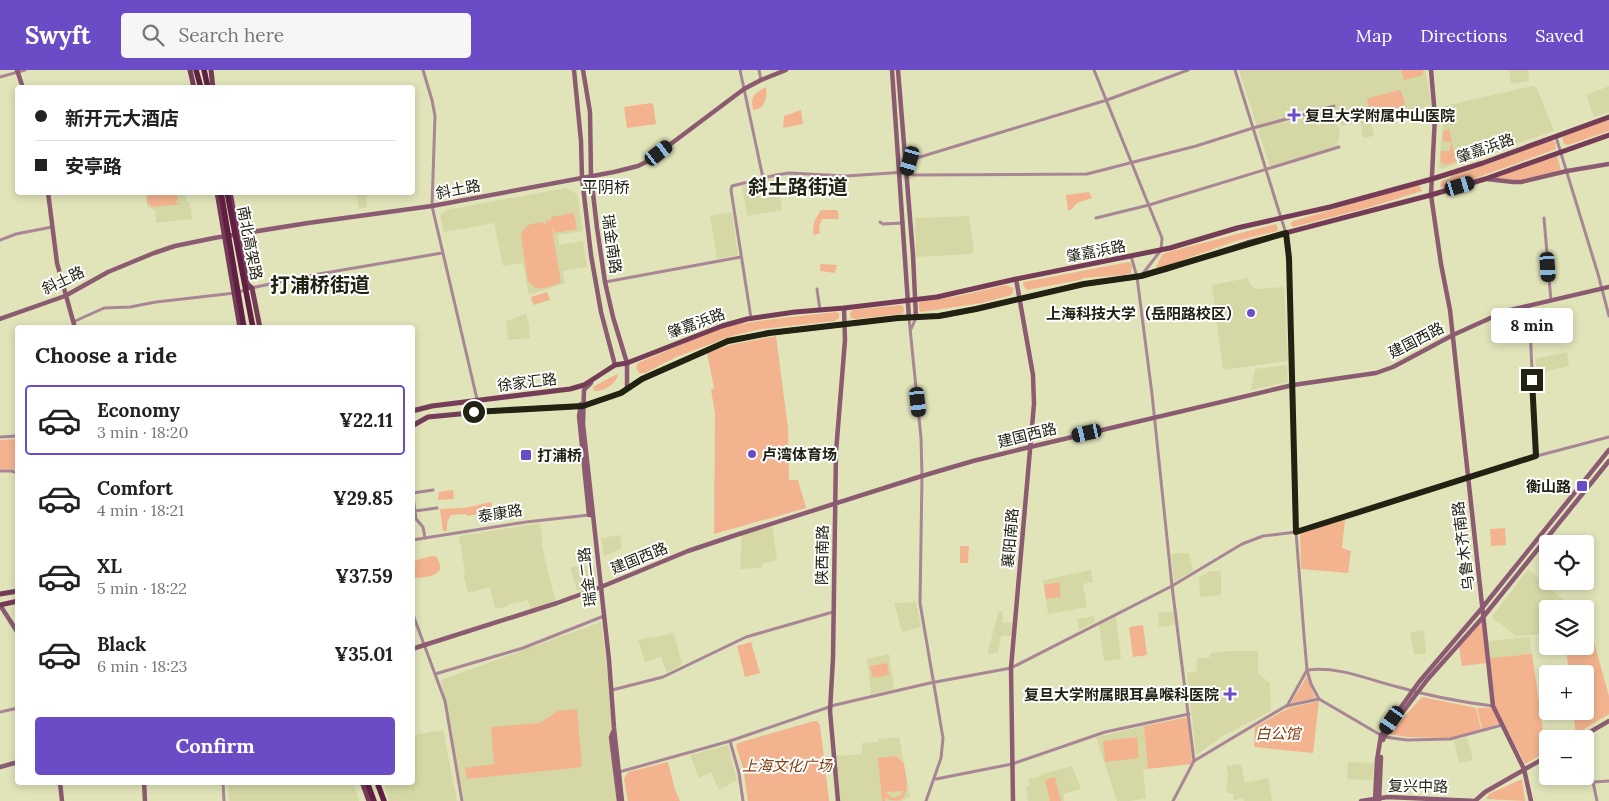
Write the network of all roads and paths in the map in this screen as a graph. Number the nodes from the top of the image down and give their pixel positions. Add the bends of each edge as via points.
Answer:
1 (25, 70) edge
2 (190, 70) edge
3 (197, 70) edge
4 (207, 70) edge
5 (423, 70) edge
6 (574, 70) edge
7 (583, 70) edge
8 (740, 70) edge
9 (759, 70) edge
10 (786, 70) edge
11 (892, 70) edge
12 (898, 70) edge
13 (1094, 70) edge
14 (1188, 70) edge
15 (1234, 70) edge
16 (1431, 70) edge
17 (17, 71) edge
18 (0, 77) edge
19 (761, 80) junction
20 (21, 85) edge
21 (193, 85) edge
22 (200, 85) edge
23 (210, 85) edge
24 (744, 89) junction
25 (1107, 100) junction
26 (1334, 106) dead end
27 (1609, 117) edge
28 (1253, 128) junction
29 (1609, 135) edge
30 (1556, 137) junction
31 (1339, 147) dead end
32 (1561, 152) junction
33 (1133, 163) junction
34 (1609, 164) edge
35 (1266, 169) junction
36 (1567, 171) junction
37 (898, 172) junction
38 (906, 172) junction
39 (591, 176) junction
40 (582, 178) junction
41 (763, 178) junction
42 (1432, 179) junction
43 (1485, 179) junction
44 (48, 195) edge
45 (219, 195) edge
46 (219, 195) edge
47 (230, 195) edge
48 (230, 195) edge
49 (1431, 195) junction
50 (1149, 205) junction
51 (432, 206) junction
52 (1096, 218) dead end
53 (1281, 218) junction
54 (1544, 218) dead end
55 (880, 222) dead end
56 (902, 223) junction
57 (52, 227) junction
58 (1286, 233) junction
59 (239, 235) junction
60 (224, 237) junction
61 (0, 240) edge
62 (1161, 250) junction
63 (442, 253) junction
64 (1132, 256) junction
65 (741, 257) junction
66 (1139, 277) junction
67 (1016, 279) junction
68 (605, 282) junction
69 (248, 285) junction
70 (1609, 287) edge
71 (817, 289) dead end
72 (1602, 289) junction
73 (235, 293) junction
74 (65, 296) junction
75 (248, 296) junction
76 (1020, 298) junction
77 (916, 300) junction
78 (908, 301) junction
79 (1551, 301) junction
80 (1529, 306) junction
81 (240, 307) junction
82 (844, 308) junction
83 (820, 310) junction
84 (1609, 316) edge
85 (909, 318) junction
86 (916, 318) junction
87 (0, 319) edge
88 (751, 319) junction
89 (73, 322) junction
90 (74, 325) edge
91 (240, 325) edge
92 (241, 325) edge
93 (241, 325) edge
94 (255, 325) edge
95 (255, 325) edge
96 (255, 325) edge
97 (845, 326) junction
98 (910, 330) junction
99 (1453, 335) junction
100 (627, 363) junction
101 (615, 365) junction
102 (584, 384) joint
103 (1293, 385) junction
104 (627, 389) junction
105 (478, 400) junction
106 (581, 406) junction
107 (415, 409) edge
108 (480, 412) junction
109 (1155, 417) junction
110 (415, 424) edge
111 (15, 436) edge
112 (0, 437) edge
113 (1609, 437) edge
114 (1030, 447) junction
115 (1609, 450) edge
116 (1536, 456) junction
117 (1609, 461) edge
118 (0, 471) edge
119 (15, 472) edge
120 (922, 476) junction
121 (1468, 478) junction
122 (434, 490) dead end
123 (415, 493) edge
124 (835, 504) junction
125 (437, 508) dead end
126 (415, 510) edge
127 (591, 515) junction
128 (415, 521) edge
129 (1296, 532) junction
130 (425, 538) junction
131 (415, 540) edge
132 (1172, 586) junction
133 (601, 587) junction
134 (15, 592) edge
135 (0, 594) edge
136 (15, 602) edge
137 (0, 605) edge
138 (1482, 608) junction
139 (833, 612) junction
140 (604, 615) junction
141 (1484, 616) junction
142 (415, 620) edge
143 (15, 628) edge
144 (424, 645) junction
145 (415, 648) edge
146 (1011, 668) junction
147 (1307, 670) junction
148 (434, 674) junction
149 (934, 682) junction
150 (612, 690) junction
151 (1415, 692) junction
152 (1319, 699) junction
153 (830, 706) junction
154 (1286, 706) junction
155 (1493, 706) junction
156 (15, 709) edge
157 (0, 712) edge
158 (1189, 714) junction
159 (1609, 721) edge
160 (1502, 725) junction
161 (614, 728) junction
162 (1594, 730) edge
163 (1382, 736) junction
164 (730, 741) junction
165 (1194, 761) junction
166 (1539, 761) edge
167 (15, 763) edge
168 (1012, 764) junction
169 (0, 767) edge
170 (1524, 769) junction
171 (618, 772) junction
172 (935, 779) junction
173 (1609, 781) edge
174 (60, 785) edge
175 (144, 785) edge
176 (223, 785) edge
177 (364, 785) edge
178 (367, 785) edge
179 (379, 785) edge
180 (1377, 800) edge
181 (62, 801) edge
182 (145, 801) edge
183 (224, 801) edge
184 (372, 801) edge
185 (385, 801) edge
186 (462, 801) edge
187 (621, 801) edge
188 (743, 801) edge
189 (838, 801) edge
190 (926, 801) edge
191 (1013, 801) edge
192 (1173, 801) edge
193 (1361, 801) edge
194 (1475, 801) edge
195 (1531, 801) edge
196 (1597, 801) edge

1 - 17 street
2 - 21 main road
3 - 22 highway
4 - 23 highway
5 - 51 street via 435,116
6 - 40 main road, 瑞金南路
7 - 39 main road, 瑞金南路 via 590,112
8 - 24 street
9 - 19 street
10 - 19 main road, 斜土路
11 - 37 main road
12 - 38 main road
13 - 25 street
14 - 25 street
15 - 28 street
16 - 42 main road, 乌鲁木齐南路 via 1435,116
17 - 18 street
17 - 20 main road
19 - 24 main road, 斜土路
24 - 39 main road, 斜土路 via 648,161 628,169
24 - 41 street
25 - 33 street
25 - 38 street via 920,157 910,161
26 - 28 street
27 - 30 main road, 肇嘉浜路
28 - 33 street
28 - 35 street
29 - 32 main road, 肇嘉浜路
30 - 32 street
30 - 42 main road, 肇嘉浜路
31 - 35 street
32 - 36 street
32 - 43 main road, 肇嘉浜路
33 - 38 street via 1087,174 914,175
33 - 50 street
34 - 36 main road, 肇嘉浜路
35 - 50 street
35 - 53 street
36 - 43 main road, 肇嘉浜路 via 1521,182
36 - 72 street
37 - 38 street
37 - 41 street via 846,176 800,173
37 - 56 main road
38 - 77 main road
39 - 40 main road, 斜土路
39 - 68 main road, 瑞金南路
40 - 51 main road, 斜土路
40 - 101 main road, 瑞金南路 via 595,281
41 - 65 street via 732,186
42 - 49 main road, 乌鲁木齐南路
42 - 53 main road, 肇嘉浜路
43 - 49 main road, 肇嘉浜路
44 - 57 main road
45 - 60 main road
46 - 92 highway, 南北高架路
47 - 59 main road
48 - 69 highway, 南北高架路
49 - 58 main road, 肇嘉浜路
49 - 99 main road, 乌鲁木齐南路
50 - 52 street
50 - 62 street via 1162,238
51 - 59 main road, 斜土路
51 - 63 street
53 - 58 street
53 - 62 main road, 肇嘉浜路
54 - 79 street
55 - 56 street
56 - 78 main road
57 - 61 street via 24,231
57 - 74 main road
58 - 66 main road, 肇嘉浜路
58 - 103 street
59 - 60 main road, 斜土路
59 - 69 main road
60 - 73 main road
60 - 74 main road, 斜土路 via 154,253 108,272
62 - 64 main road, 肇嘉浜路
62 - 66 street
63 - 69 street
63 - 105 street
64 - 66 street
64 - 67 main road, 肇嘉浜路
65 - 68 street
65 - 88 street
66 - 76 main road, 肇嘉浜路 via 1084,284
66 - 109 street
67 - 76 main road, 襄阳南路
67 - 77 main road, 肇嘉浜路
68 - 100 main road, 瑞金南路
69 - 73 street
69 - 75 main road
69 - 94 highway, 南北高架路
69 - 95 main road
70 - 72 main road, 建国西路
71 - 83 street
72 - 79 main road, 建国西路
72 - 84 street
73 - 81 main road
73 - 89 street via 130,308 104,308
73 - 91 main road
74 - 87 main road, 斜土路
74 - 89 main road
75 - 81 main road via 240,294
75 - 96 main road
76 - 86 main road, 肇嘉浜路
76 - 114 main road, 襄阳南路 via 1034,381
77 - 78 main road, 肇嘉浜路
77 - 86 main road
78 - 82 main road, 肇嘉浜路
78 - 85 main road
79 - 80 main road, 建国西路
80 - 99 main road, 建国西路 via 1506,311
80 - 116 street
81 - 93 main road
82 - 83 main road, 肇嘉浜路
82 - 97 main road, 陕西南路
83 - 88 main road, 肇嘉浜路
85 - 86 main road, 肇嘉浜路
85 - 97 main road, 肇嘉浜路
85 - 98 street
86 - 98 street
88 - 100 main road, 肇嘉浜路 via 722,326
89 - 90 main road
97 - 104 main road, 肇嘉浜路 via 769,333 728,341 642,379
97 - 124 main road, 陕西南路
98 - 120 street
99 - 103 main road, 建国西路 via 1402,363 1376,372
99 - 121 main road, 乌鲁木齐南路
100 - 101 main road, 肇嘉浜路
100 - 104 main road, 瑞金南路
101 - 102 main road, 肇嘉浜路
101 - 106 main road via 587,386
102 - 105 main road, 徐家汇路 via 570,389
103 - 109 main road, 建国西路
103 - 129 street
104 - 106 main road, 肇嘉浜路
105 - 107 main road, 徐家汇路
105 - 108 street
106 - 108 main road, 徐家汇路
106 - 127 main road, 瑞金二路 via 579,416
108 - 110 main road, 徐家汇路 via 428,417
109 - 114 main road, 建国西路
109 - 132 street
111 - 112 street
113 - 116 street
114 - 120 main road, 建国西路
114 - 146 main road, 襄阳南路
115 - 138 main road
116 - 121 street
117 - 141 main road
118 - 119 street
120 - 124 main road, 建国西路
120 - 149 street via 920,603
121 - 129 street
121 - 138 main road, 乌鲁木齐南路
122 - 123 street
124 - 133 main road, 建国西路 via 688,551
124 - 139 main road, 陕西南路
125 - 126 street
127 - 130 street, 泰康路
127 - 133 main road, 瑞金二路
128 - 130 street via 423,527
129 - 132 street via 1264,536 1242,544
129 - 147 street
130 - 131 street, 泰康路
132 - 146 street
132 - 158 street
133 - 140 main road, 瑞金二路
133 - 144 main road, 建国西路
134 - 135 main road
136 - 137 main road
137 - 143 main road
138 - 141 main road, 乌鲁木齐南路
138 - 151 main road
139 - 150 street via 746,637 663,677
139 - 153 main road, 陕西南路
140 - 148 street via 523,648
140 - 150 main road, 瑞金二路
141 - 151 main road
141 - 155 main road, 乌鲁木齐南路
142 - 144 street
144 - 145 main road, 建国西路
144 - 148 street
146 - 149 street
146 - 168 main road, 襄阳南路
147 - 151 street via 1351,673
147 - 152 street
147 - 154 street
148 - 186 street via 445,701
149 - 153 street
149 - 172 street via 943,741
150 - 161 main road, 瑞金二路
151 - 155 street
151 - 163 main road
152 - 154 street
152 - 163 street
153 - 164 street
153 - 189 main road, 陕西南路
154 - 165 street
155 - 160 main road, 乌鲁木齐南路
156 - 157 street
158 - 165 street
158 - 168 street via 1104,732
159 - 162 main road
160 - 163 street via 1450,739 1407,740
160 - 170 main road, 乌鲁木齐南路
161 - 171 main road, 瑞金二路
161 - 187 main road via 611,738
163 - 180 main road
164 - 171 street
164 - 188 street
165 - 192 street
166 - 170 main road
167 - 169 main road
168 - 172 street
168 - 191 main road, 襄阳南路
170 - 194 main road
170 - 195 main road, 乌鲁木齐南路
171 - 187 main road, 瑞金二路
172 - 190 street
173 - 196 street via 1593,782
174 - 181 main road
175 - 182 main road
176 - 183 street
177 - 184 main road
178 - 184 highway
179 - 185 highway
180 - 193 main road, 复兴中路
180 - 194 main road, 复兴中路 via 1428,798

